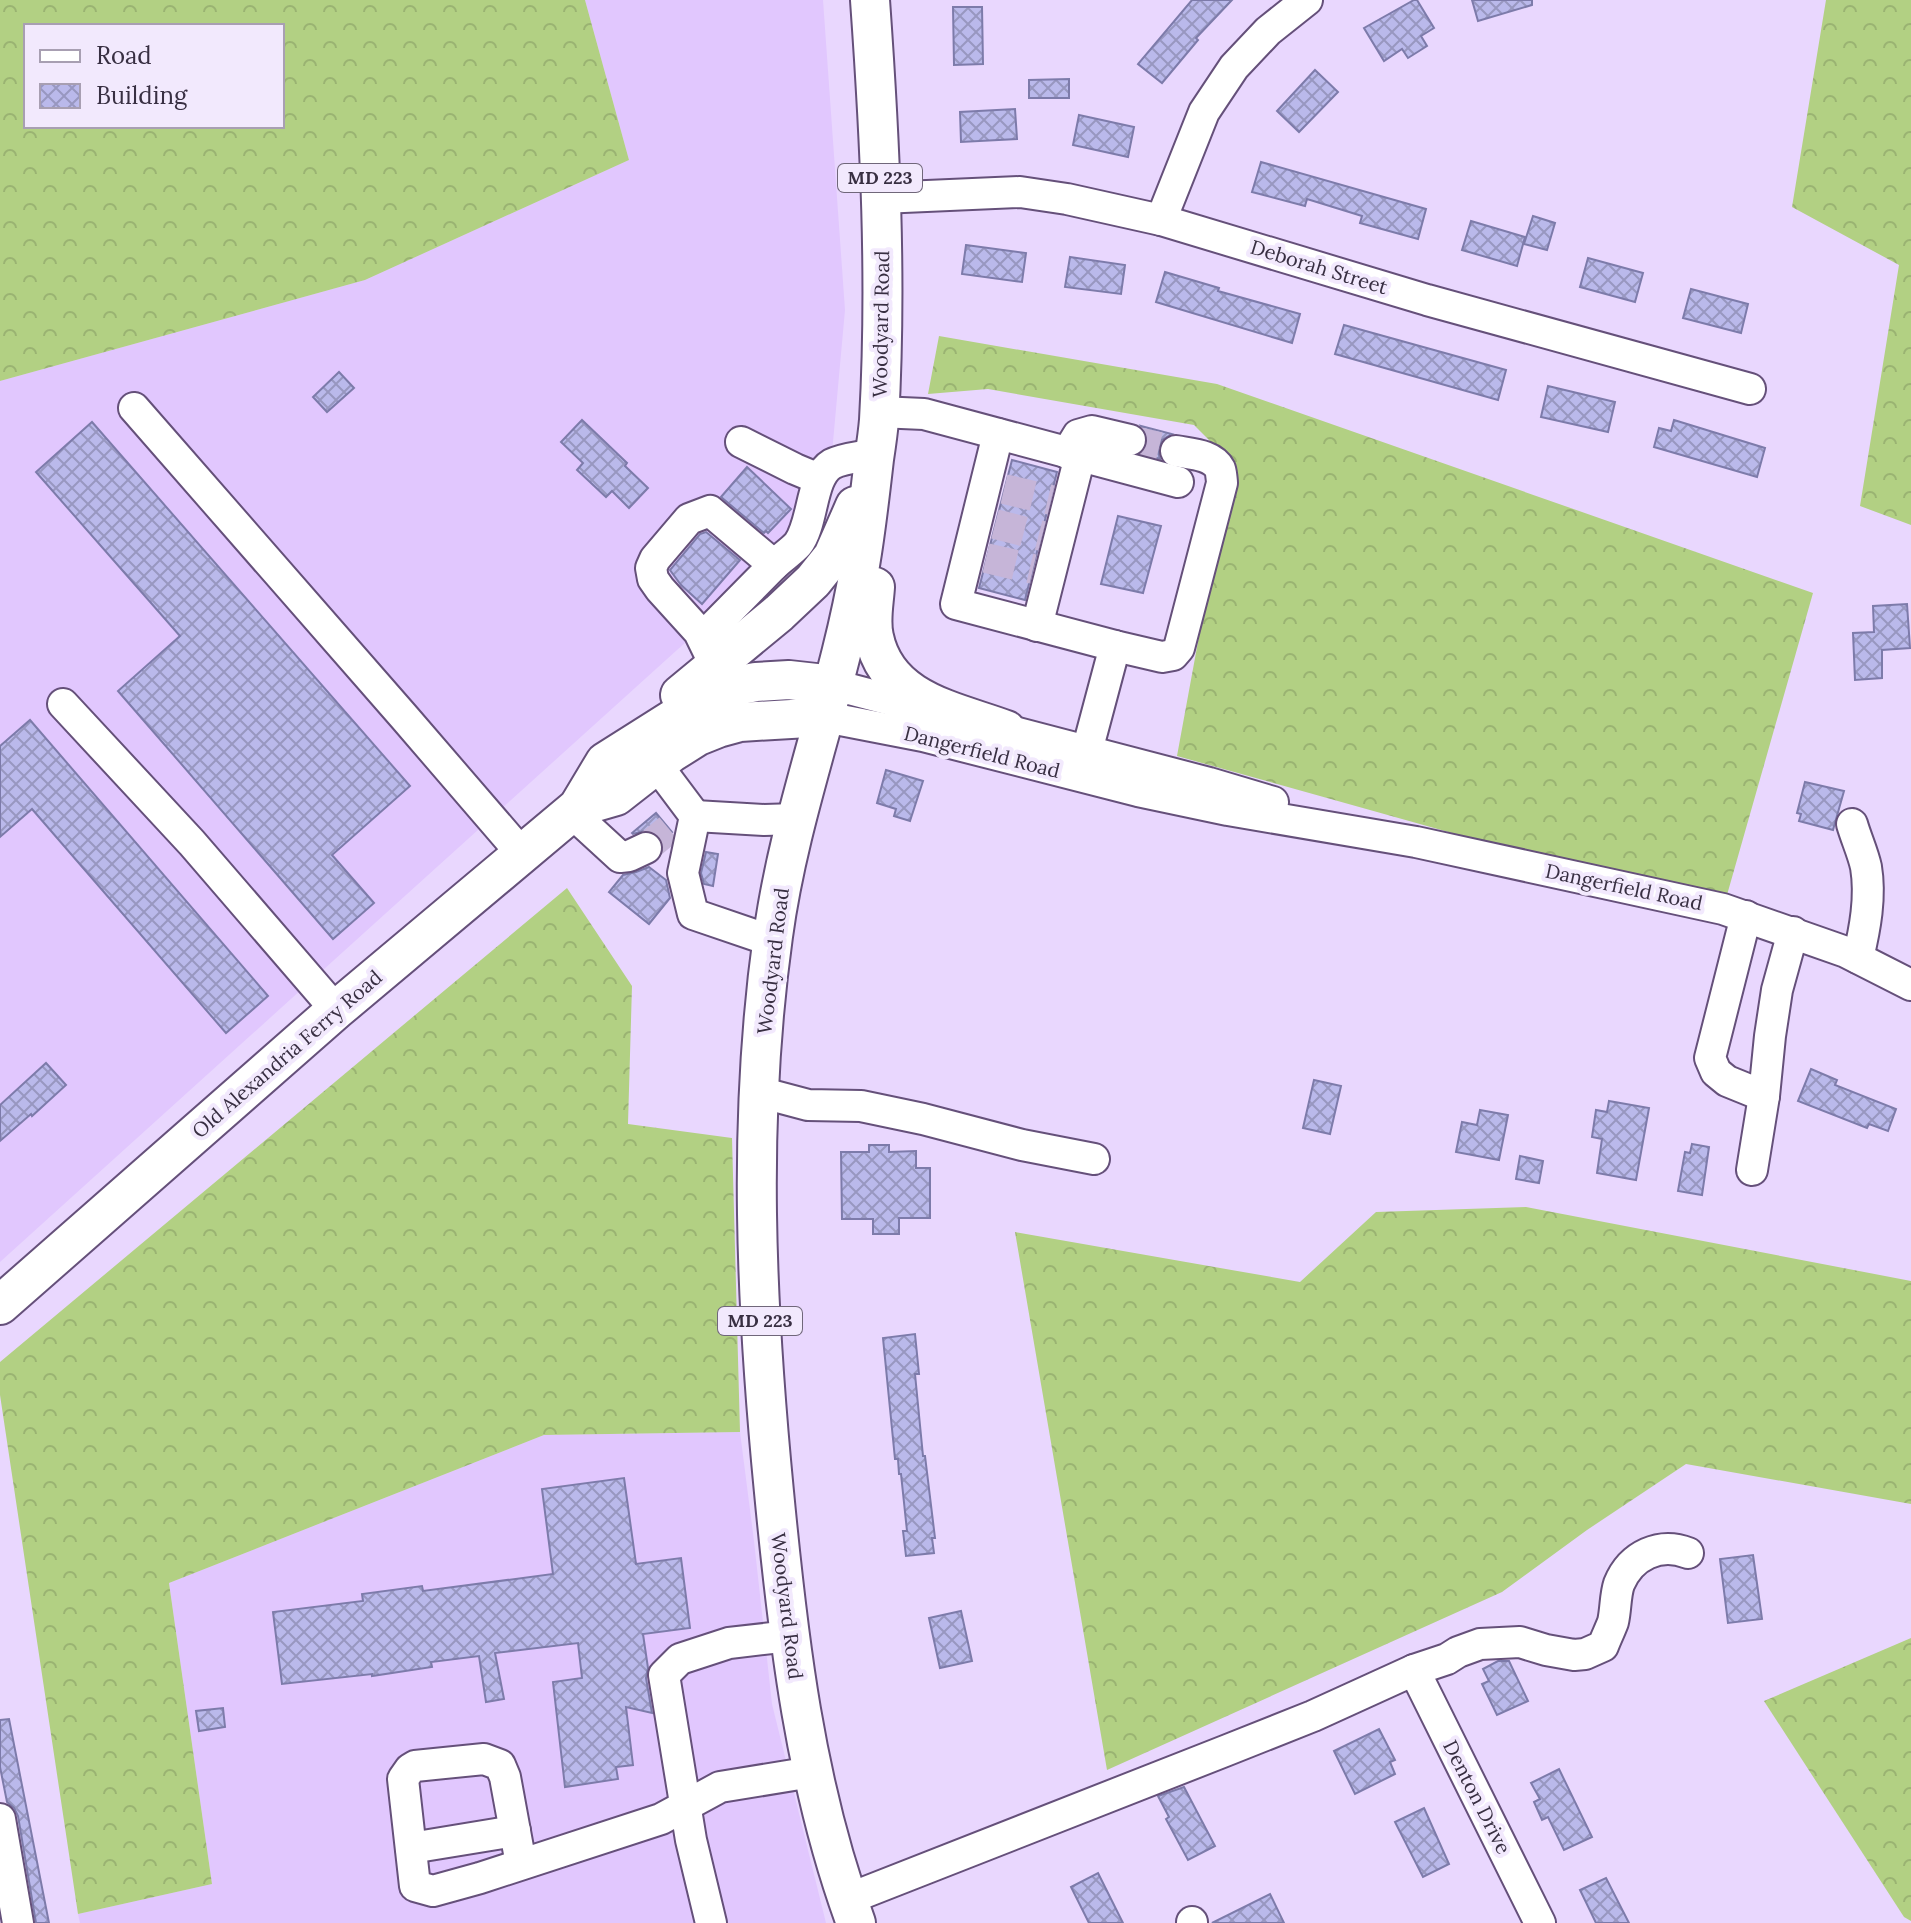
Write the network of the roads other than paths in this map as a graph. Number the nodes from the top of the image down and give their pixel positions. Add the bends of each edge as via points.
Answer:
1 (870, 0) edge
2 (1307, 0) edge
3 (881, 198) junction
4 (1161, 220) junction
5 (1750, 389) dead end
6 (134, 408) dead end
7 (879, 412) junction
8 (998, 434) junction
9 (1130, 440) tunnel mouth
10 (741, 442) dead end
11 (1176, 451) tunnel mouth
12 (874, 454) junction
13 (1074, 454) junction
14 (819, 479) junction
15 (1178, 482) dead end
16 (774, 565) junction
17 (1037, 626) junction
18 (1115, 646) junction
19 (709, 652) junction
20 (829, 701) junction
21 (63, 704) dead end
22 (1006, 730) junction
23 (1087, 751) junction
24 (605, 762) junction
25 (656, 764) junction
26 (575, 810) junction
27 (685, 818) junction
28 (797, 819) junction
29 (1852, 824) dead end
30 (1327, 825) junction
31 (646, 848) tunnel mouth
32 (523, 855) junction
33 (1746, 916) junction
34 (1793, 932) junction
35 (772, 941) junction
36 (1858, 958) junction
37 (1911, 985) edge
38 (336, 1010) junction
39 (759, 1092) junction
40 (1764, 1096) junction
41 (1094, 1159) dead end
42 (1752, 1170) dead end
43 (0, 1305) edge
44 (1688, 1553) dead end
45 (790, 1636) junction
46 (1414, 1670) junction
47 (812, 1772) junction
48 (685, 1806) junction
49 (0, 1819) edge
50 (515, 1831) junction
51 (411, 1848) junction
52 (521, 1864) junction
53 (852, 1911) edge
54 (18, 1923) edge
55 (711, 1923) edge
56 (1540, 1923) edge

1 - 3 main road, Woodyard Road / MD 223
2 - 4 street via 1234,67 1204,112
3 - 4 street, Deborah Street via 1038,194
3 - 7 main road, Woodyard Road / MD 223
4 - 5 street, Deborah Street
6 - 32 street
7 - 8 street via 924,414
7 - 12 main road, Woodyard Road / MD 223
8 - 13 street
8 - 17 street via 995,487 978,556 956,604
9 - 13 street via 1092,431 1078,435
10 - 14 street
11 - 18 street via 1213,462 1222,483 1179,648 1162,657
12 - 14 street via 834,463
12 - 19 main road via 833,556 813,581 779,613
12 - 20 main road, Woodyard Road / MD 223 via 849,628
12 - 22 main road via 878,565 873,636 881,657 905,689 924,701
13 - 15 street
13 - 17 street via 1042,572
14 - 16 street via 798,544
16 - 19 street
16 - 19 street via 710,511 689,519 655,559 653,579 699,632
17 - 18 street
18 - 23 street
19 - 24 main road
20 - 22 street, Dangerfield Road
20 - 24 main road, Old Alexandria Ferry Road via 789,680 730,687
20 - 25 main road, Old Alexandria Ferry Road via 698,736
20 - 28 main road, Woodyard Road / MD 223
20 - 30 street, Dangerfield Road via 923,736 1124,787
21 - 38 street
22 - 23 street, Dangerfield Road
23 - 30 street, Dangerfield Road via 1256,796
24 - 26 main road, Old Alexandria Ferry Road
25 - 26 main road, Old Alexandria Ferry Road via 616,796
25 - 27 street
26 - 31 street via 620,857
26 - 32 main road, Old Alexandria Ferry Road
27 - 28 street
27 - 35 street via 683,873 693,914
28 - 35 main road, Woodyard Road / MD 223
29 - 36 street via 1866,867 1866,916
30 - 33 street, Dangerfield Road
32 - 38 main road, Old Alexandria Ferry Road
33 - 34 street, Dangerfield Road
33 - 40 street via 1710,1058 1727,1081
34 - 36 street, Dangerfield Road
34 - 40 street via 1777,990
35 - 39 main road, Woodyard Road / MD 223
36 - 37 street, Dangerfield Road
38 - 43 main road, Old Alexandria Ferry Road
39 - 41 street via 808,1105 861,1106
39 - 45 main road, Woodyard Road / MD 223 via 759,1300
40 - 42 street
44 - 46 street via 1666,1548 1642,1555 1618,1586 1603,1646 1585,1654 1520,1642 1480,1644
45 - 47 main road, Woodyard Road / MD 223
45 - 48 street via 729,1643 680,1659 664,1675
46 - 53 street
46 - 56 street, Denton Drive
47 - 48 street via 720,1787
47 - 53 main road, Woodyard Road / MD 223
48 - 52 street via 661,1819
48 - 55 street
49 - 54 street
50 - 51 street
50 - 51 street via 500,1765 484,1759 415,1766 403,1779
50 - 52 street
51 - 52 street via 415,1886 433,1891

